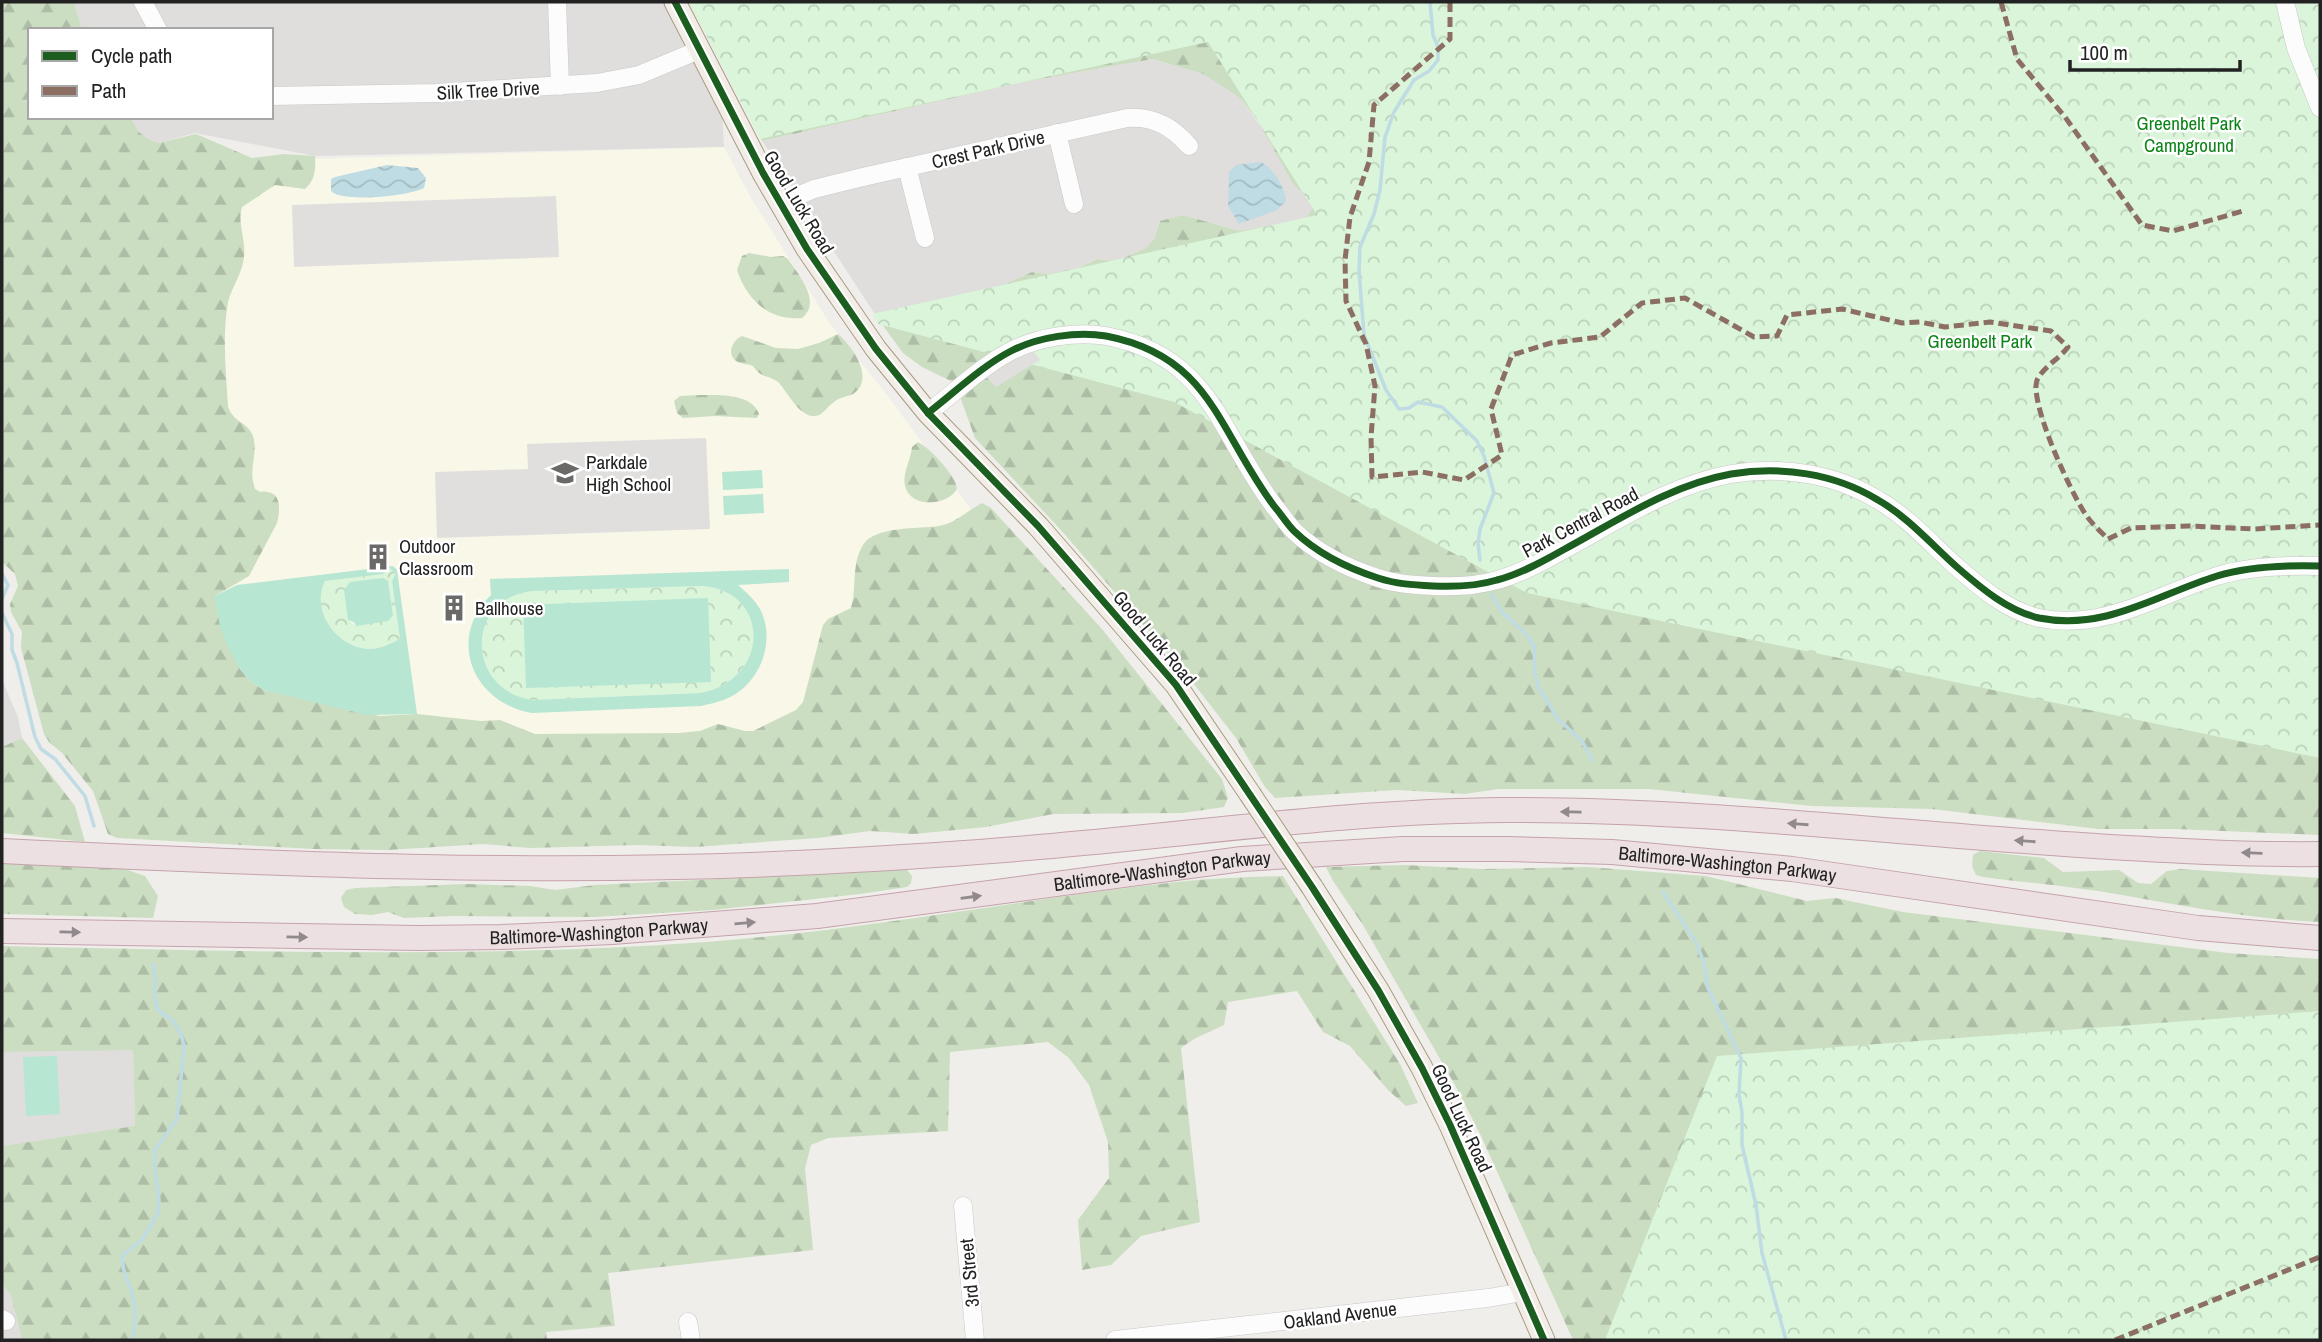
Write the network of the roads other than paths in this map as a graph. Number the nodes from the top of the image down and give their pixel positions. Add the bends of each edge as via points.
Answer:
1 (143, 2) edge
2 (557, 2) edge
3 (675, 2) edge
4 (2285, 2) edge
5 (157, 28) edge
6 (699, 50) junction
7 (560, 86) junction
8 (273, 96) edge
9 (2320, 108) edge
10 (1057, 133) junction
11 (1189, 146) dead end
12 (907, 167) junction
13 (781, 203) junction
14 (1074, 204) dead end
15 (925, 238) dead end
16 (928, 413) junction
17 (2320, 566) edge
18 (2, 851) edge
19 (2320, 854) edge
20 (2, 931) edge
21 (2320, 938) edge
22 (962, 1206) dead end
23 (1523, 1292) junction
24 (688, 1322) dead end
25 (691, 1340) edge
26 (975, 1340) edge
27 (1115, 1340) edge
28 (1544, 1340) edge

1 - 5 street
2 - 7 street
3 - 6 main road, Good Luck Road
4 - 9 street via 2296,48
6 - 7 street, Silk Tree Drive via 639,75
6 - 13 main road, Good Luck Road
7 - 8 street, Silk Tree Drive
10 - 11 street, Crest Park Drive via 1137,117 1164,125
10 - 12 street, Crest Park Drive
10 - 14 street
12 - 13 street, Crest Park Drive via 814,189
12 - 15 street
13 - 16 main road, Good Luck Road via 846,308
16 - 17 street, Park Central Road via 1009,351 1028,344 1092,334 1132,341 1163,355 1185,372 1293,530 1343,565 1401,584 1455,587 1496,581 1534,566 1677,488 1777,470 1824,476 1881,501 1983,591 2038,618 2072,621 2113,615 2221,575 2281,565
16 - 23 main road, Good Luck Road, bridge via 1038,526 1176,685 1250,794 1378,990 1422,1068
19 -> 18 highway, Baltimore-Washington Parkway via 2191,852 1710,818 1506,810 1329,818 925,856 716,866 412,868
20 -> 21 highway, Baltimore-Washington Parkway via 394,938 612,932 817,916 1242,859 1403,849 1507,849 1612,852 1780,868 2198,928
22 - 26 street, 3rd Street
23 - 27 street, Oakland Avenue
23 - 28 main road, Good Luck Road
24 - 25 street

